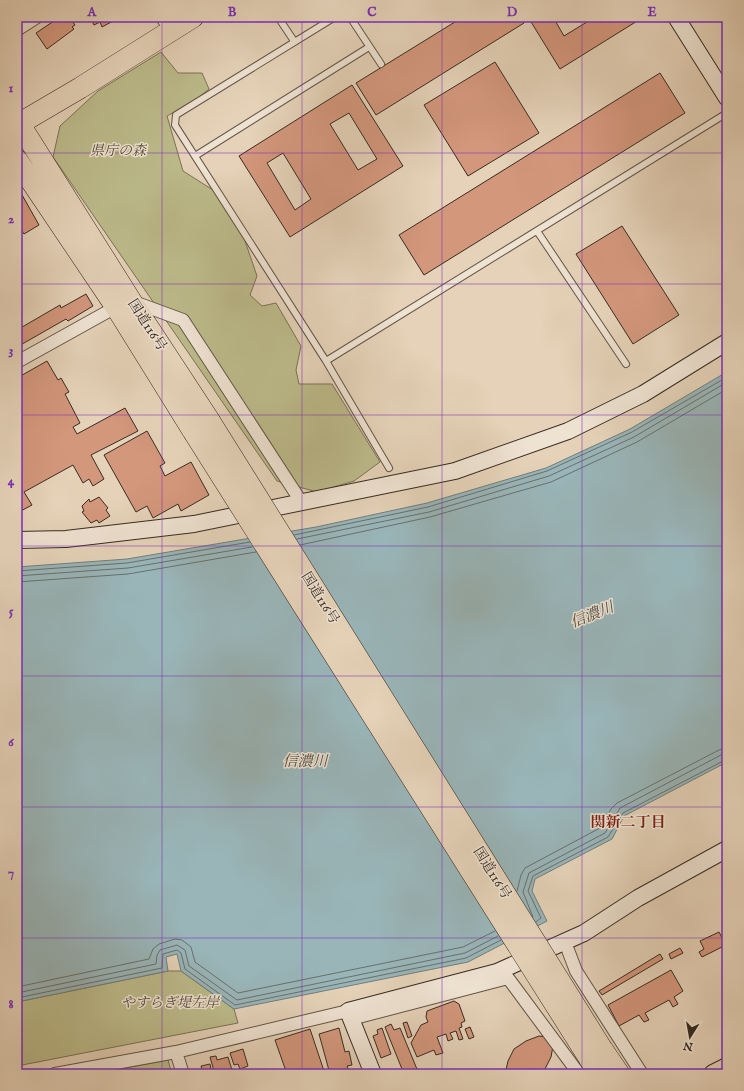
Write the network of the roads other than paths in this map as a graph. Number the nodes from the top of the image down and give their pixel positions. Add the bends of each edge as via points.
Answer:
1 (37, 17) edge
2 (193, 17) edge
3 (278, 17) edge
4 (335, 17) edge
5 (350, 17) edge
6 (676, 17) edge
7 (166, 19) edge
8 (17, 30) edge
9 (294, 41) junction
10 (369, 47) junction
11 (381, 64) dead end
12 (727, 98) edge
13 (727, 113) edge
14 (18, 119) edge
15 (195, 156) junction
16 (17, 160) edge
17 (537, 231) junction
18 (123, 304) junction
19 (727, 342) edge
20 (326, 361) junction
21 (17, 362) edge
22 (626, 364) dead end
23 (389, 468) dead end
24 (302, 503) junction
25 (17, 540) edge
26 (727, 848) edge
27 (568, 950) dead end
28 (349, 1015) junction
29 (176, 1052) junction
30 (592, 1064) edge
31 (727, 1067) edge
32 (55, 1074) edge
33 (183, 1074) edge
34 (373, 1074) edge
35 (619, 1074) edge
36 (642, 1074) edge
37 (713, 1074) edge

1 - 8 street
2 - 14 highway
3 - 9 lane
4 - 9 lane
5 - 10 lane
6 - 12 street
7 - 14 highway
9 - 15 lane via 176,115 175,125
10 - 11 lane
10 - 15 lane
13 - 17 lane
14 - 18 highway, 国道116号
15 - 20 lane
16 - 18 highway, 国道116号
17 - 20 lane
17 - 22 lane
18 - 21 street
18 - 24 street via 183,320
18 - 30 highway, 国道116号, bridge via 201,425
19 - 24 street via 643,394 555,436 455,471
20 - 23 lane
24 - 25 street via 194,524 66,539
26 - 28 street via 638,898 584,933 498,972
27 - 36 street via 576,971
28 - 29 street
28 - 30 street via 508,978
28 - 34 street
29 - 32 street
29 - 33 street
30 - 35 highway, 国道116号
31 - 37 main road

